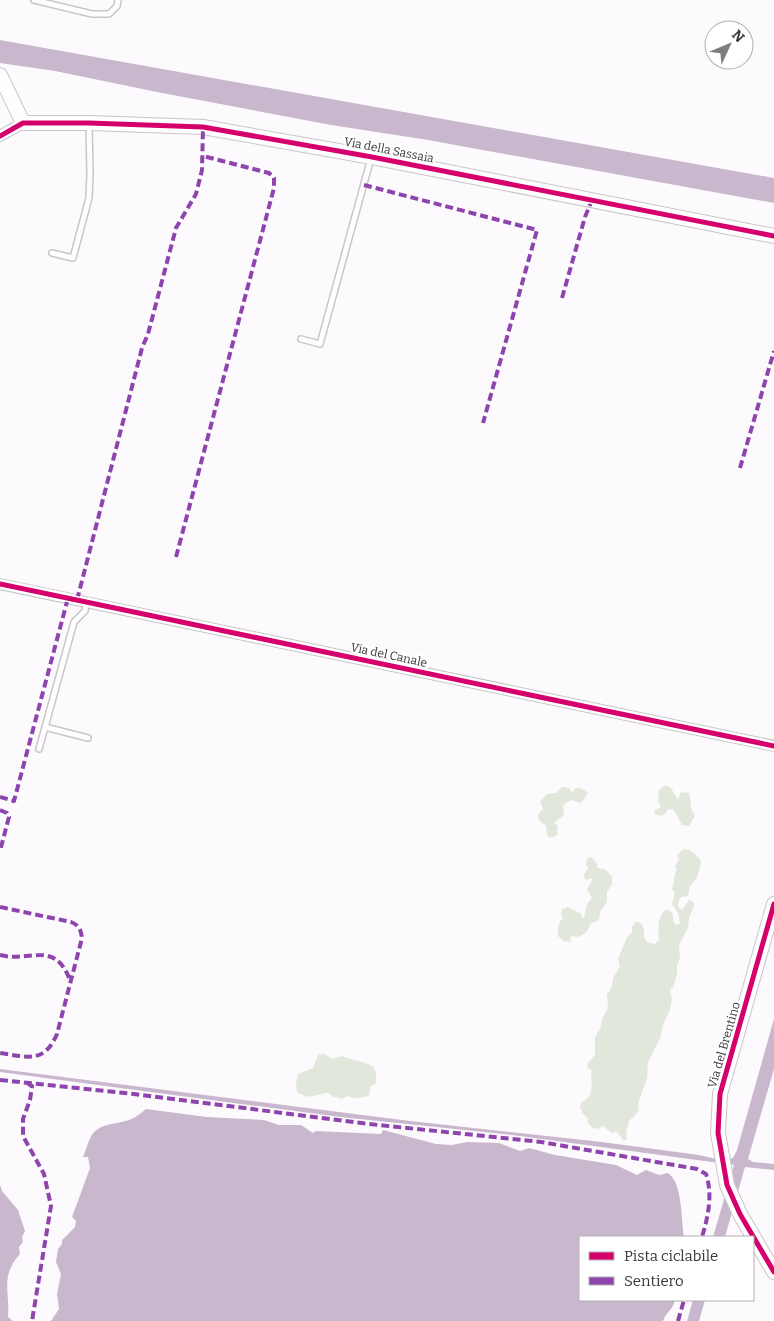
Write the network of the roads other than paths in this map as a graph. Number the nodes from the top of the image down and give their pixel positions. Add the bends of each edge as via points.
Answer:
1 (34, 0) edge
2 (118, 0) edge
3 (2, 78) edge
4 (23, 123) junction
5 (89, 123) junction
6 (0, 136) edge
7 (372, 156) junction
8 (774, 236) edge
9 (52, 253) dead end
10 (301, 339) dead end
11 (0, 584) edge
12 (86, 602) junction
13 (45, 727) junction
14 (88, 738) dead end
15 (774, 746) edge
16 (39, 750) dead end
17 (774, 904) edge
18 (753, 1236) edge
19 (754, 1238) edge
20 (774, 1272) edge

1 - 2 lane via 92,14 109,14
3 - 4 street
4 - 5 street, Via della Sassaia
4 - 6 street, Via della Sassaia
5 - 7 street, Via della Sassaia via 203,127
5 - 9 lane via 89,198 73,258
7 - 8 street, Via della Sassaia
7 - 10 lane via 320,344
11 - 12 street, Via del Canale
12 - 13 lane via 85,611 74,622
12 - 15 street, Via del Canale
13 - 14 lane
13 - 16 lane
17 - 18 street, Via del Brentino via 720,1094 718,1133 727,1185
19 - 20 street, Via del Brentino

